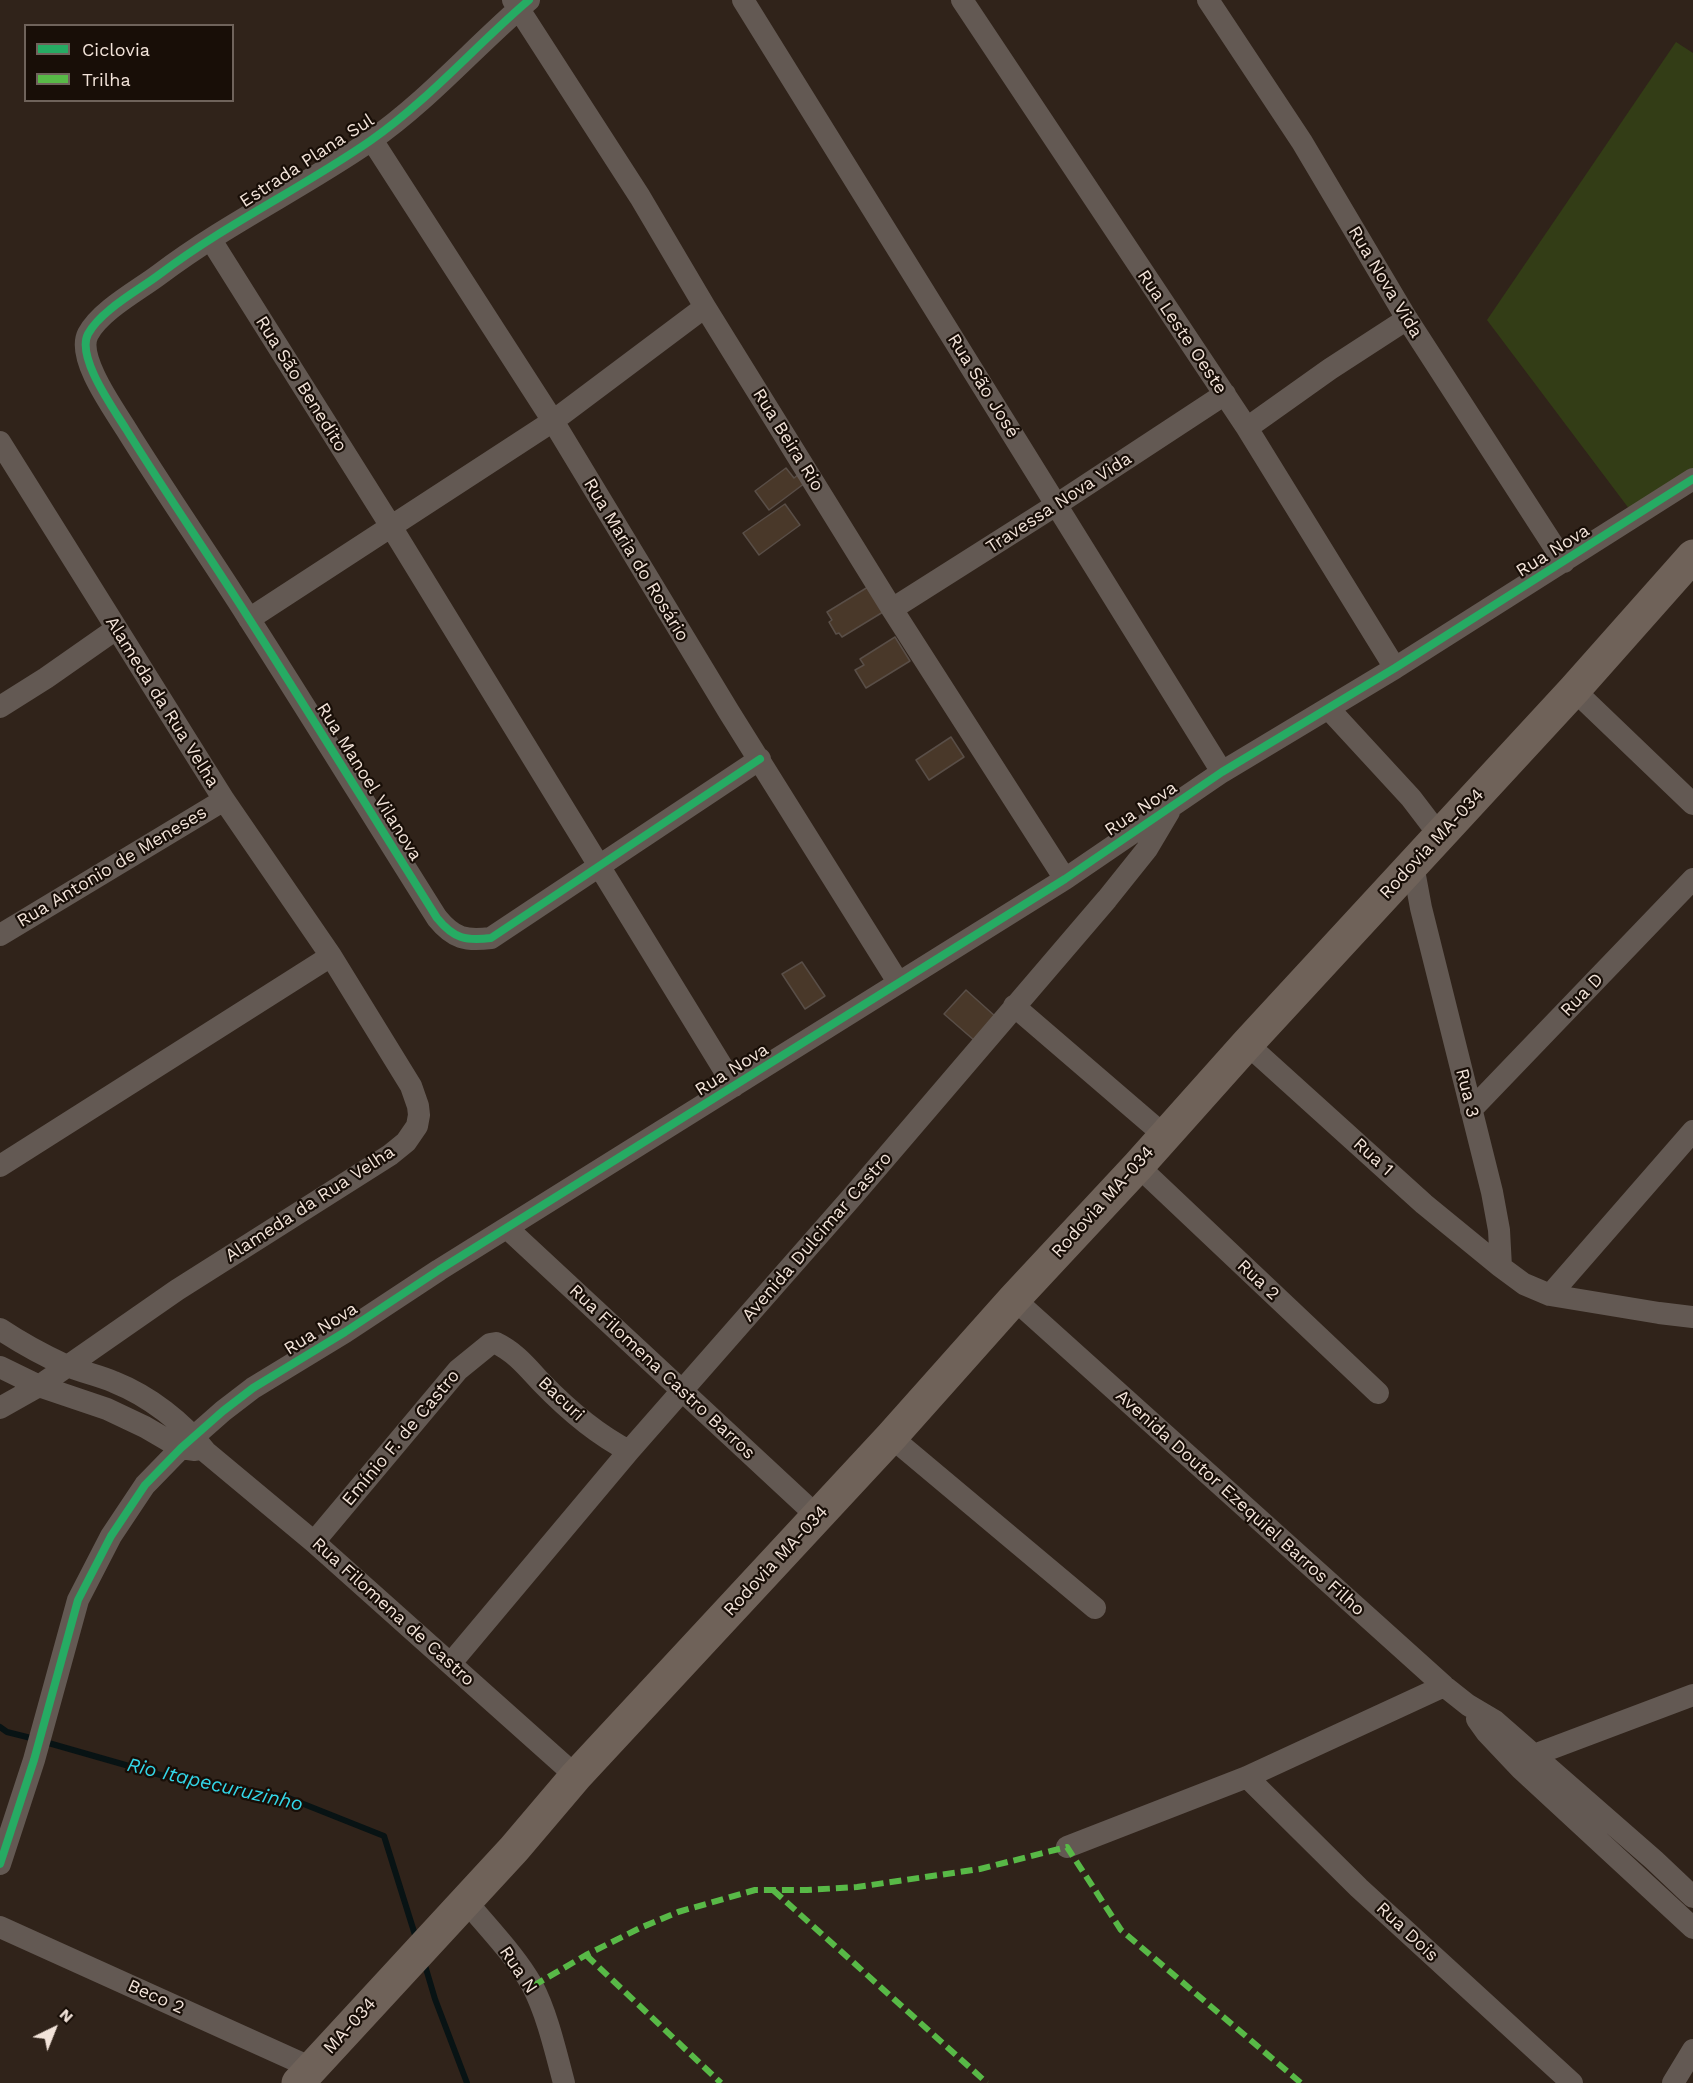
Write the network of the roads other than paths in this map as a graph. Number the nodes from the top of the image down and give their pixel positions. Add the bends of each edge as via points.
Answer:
1 (743, 0) edge
2 (962, 0) edge
3 (1208, 0) edge
4 (520, 3) edge
5 (372, 140) junction
6 (211, 240) junction
7 (705, 307) junction
8 (1407, 319) junction
9 (89, 332) joint
10 (1224, 394) junction
11 (553, 421) junction
12 (1247, 428) junction
13 (0, 442) edge
14 (6, 467) edge
15 (1693, 479) edge
16 (1056, 505) junction
17 (392, 528) junction
18 (1693, 556) edge
19 (1564, 562) junction
20 (892, 609) junction
21 (249, 619) junction
22 (116, 629) junction
23 (1395, 668) junction
24 (1574, 690) junction
25 (0, 707) edge
26 (1328, 708) junction
27 (760, 759) junction
28 (1222, 772) junction
29 (224, 800) junction
30 (1174, 804) junction
31 (1693, 804) edge
32 (1440, 836) junction
33 (599, 865) junction
34 (1413, 865) junction
35 (1065, 879) junction
36 (1693, 879) edge
37 (0, 935) edge
38 (332, 956) junction
39 (898, 982) junction
40 (1014, 1006) junction
41 (1247, 1044) junction
42 (734, 1086) junction
43 (1471, 1110) junction
44 (1693, 1131) edge
45 (1164, 1135) junction
46 (0, 1166) edge
47 (1138, 1166) junction
48 (507, 1228) junction
49 (1501, 1267) junction
50 (1550, 1295) junction
51 (1014, 1299) junction
52 (1693, 1317) edge
53 (0, 1329) edge
54 (496, 1343) joint
55 (68, 1366) junction
56 (0, 1367) edge
57 (39, 1386) junction
58 (683, 1392) junction
59 (1377, 1393) dead end
60 (0, 1408) edge
61 (891, 1437) junction
62 (194, 1446) junction
63 (629, 1451) junction
64 (818, 1516) junction
65 (314, 1542) junction
66 (1095, 1608) dead end
67 (451, 1663) junction
68 (1444, 1686) junction
69 (1693, 1695) edge
70 (1468, 1706) junction
71 (1534, 1755) junction
72 (576, 1776) junction
73 (1247, 1777) junction
74 (1067, 1847) dead end
75 (0, 1864) edge
76 (1693, 1897) edge
77 (466, 1901) junction
78 (0, 1927) edge
79 (1693, 1928) edge
80 (1693, 2050) edge
81 (305, 2075) edge
82 (564, 2083) edge
83 (1572, 2083) edge
84 (1673, 2083) edge

1 - 16 street, Rua São José
2 - 10 street, Rua Leste Oeste
3 - 8 street, Rua Nova Vida via 1302,142
4 - 5 street, Estrada Plana Sul via 433,89
4 - 7 street, Rua Beira Rio
5 - 6 street, Estrada Plana Sul
5 - 11 street, Rua Maria do Rosário
6 - 9 street, Estrada Plana Sul via 122,302
6 - 17 street, Rua São Benedito
7 - 11 street
7 - 20 street, Rua Beira Rio
8 - 12 street
8 - 19 street, Rua Nova Vida
9 - 21 street, Rua Manoel Vilanova via 86,355 93,373
10 - 12 street, Rua Leste Oeste
10 - 16 street, Travessa Nova Vida
11 - 17 street
11 - 27 street, Rua Maria do Rosário
12 - 23 street, Rua Leste Oeste
13 - 14 street, Alameda da Rua Velha
14 - 22 street, Alameda da Rua Velha
15 - 19 street, Rua Nova
16 - 20 street, Travessa Nova Vida
16 - 28 street, Rua São José
17 - 21 street
17 - 33 street, Rua São Benedito
18 - 24 main road, Rodovia MA-034 / MA-034
19 - 23 street, Rua Nova
20 - 35 street, Rua Beira Rio
21 - 33 street, Rua Manoel Vilanova via 447,930 461,938 491,938
22 - 25 street
22 - 29 street, Alameda da Rua Velha
23 - 26 street, Rua Nova
24 - 31 street
24 - 32 main road, Rodovia MA-034 / MA-034
26 - 28 street, Rua Nova
26 - 32 street via 1411,798
27 - 33 street, Rua Manoel Vilanova
27 - 39 street, Rua Maria do Rosário
28 - 30 street, Rua Nova
29 - 37 street, Rua Antonio de Meneses
29 - 38 street, Alameda da Rua Velha
30 - 35 street, Rua Nova
30 - 40 street, Avenida Dulcimar Castro via 1147,849
32 - 34 main road, Rodovia MA-034 / MA-034
33 - 42 street, Rua São Benedito
34 - 41 main road, Rodovia MA-034 / MA-034
34 - 43 street, Rua 3
35 - 39 street, Rua Nova
36 - 43 street, Rua D
38 - 46 street
38 - 55 street, Alameda da Rua Velha via 411,1086 418,1106 417,1126 390,1155 177,1290
39 - 42 street, Rua Nova
40 - 45 street
40 - 58 street, Avenida Dulcimar Castro
41 - 45 main road, Rodovia MA-034 / MA-034
41 - 49 street, Rua 1 via 1424,1204
42 - 48 street, Rua Nova
43 - 49 street, Rua 3 via 1494,1201
44 - 50 street
45 - 47 main road, Rodovia MA-034 / MA-034
47 - 51 main road, Rodovia MA-034 / MA-034
47 - 59 street, Rua 2
48 - 58 street, Rua Filomena Castro Barros
48 - 62 street, Rua Nova via 253,1388 223,1411
49 - 50 street via 1524,1284
50 - 52 street
51 - 61 main road, Rodovia MA-034 / MA-034
51 - 68 street, Avenida Doutor Ezequiel Barros Filho
53 - 55 street
54 - 63 street, Bacuri via 515,1355 582,1420
54 - 65 street, Emínio F. de Castro via 486,1345 458,1370
55 - 57 street, Alameda da Rua Velha
55 - 62 street via 139,1395 173,1418
56 - 57 street
57 - 60 street, Alameda da Rua Velha
57 - 62 street via 107,1409
58 - 63 street, Avenida Dulcimar Castro
58 - 64 street, Rua Filomena Castro Barros
61 - 64 main road, Rodovia MA-034 / MA-034
61 - 66 street
62 - 65 street, Rua Filomena de Castro
62 - 75 street, Rua Nova via 146,1485 111,1536 78,1600 34,1760
63 - 67 street, Avenida Dulcimar Castro
64 - 72 main road, Rodovia MA-034 / MA-034
65 - 67 street, Rua Filomena de Castro
67 - 72 street, Rua Filomena de Castro
68 - 70 street, Avenida Doutor Ezequiel Barros Filho
68 - 73 street
69 - 71 street
70 - 71 street, Avenida Doutor Ezequiel Barros Filho via 1495,1721
70 - 79 street, Avenida Doutor Ezequiel Barros Filho via 1521,1769
71 - 76 street, Avenida Doutor Ezequiel Barros Filho
72 - 77 main road, Rodovia MA-034 / MA-034
73 - 74 street
73 - 83 street, Rua Dois via 1359,1888
77 - 81 main road, MA-034 / MA-034
77 - 82 street, Rua N via 533,1986
78 - 81 street, Beco 2
80 - 84 street

